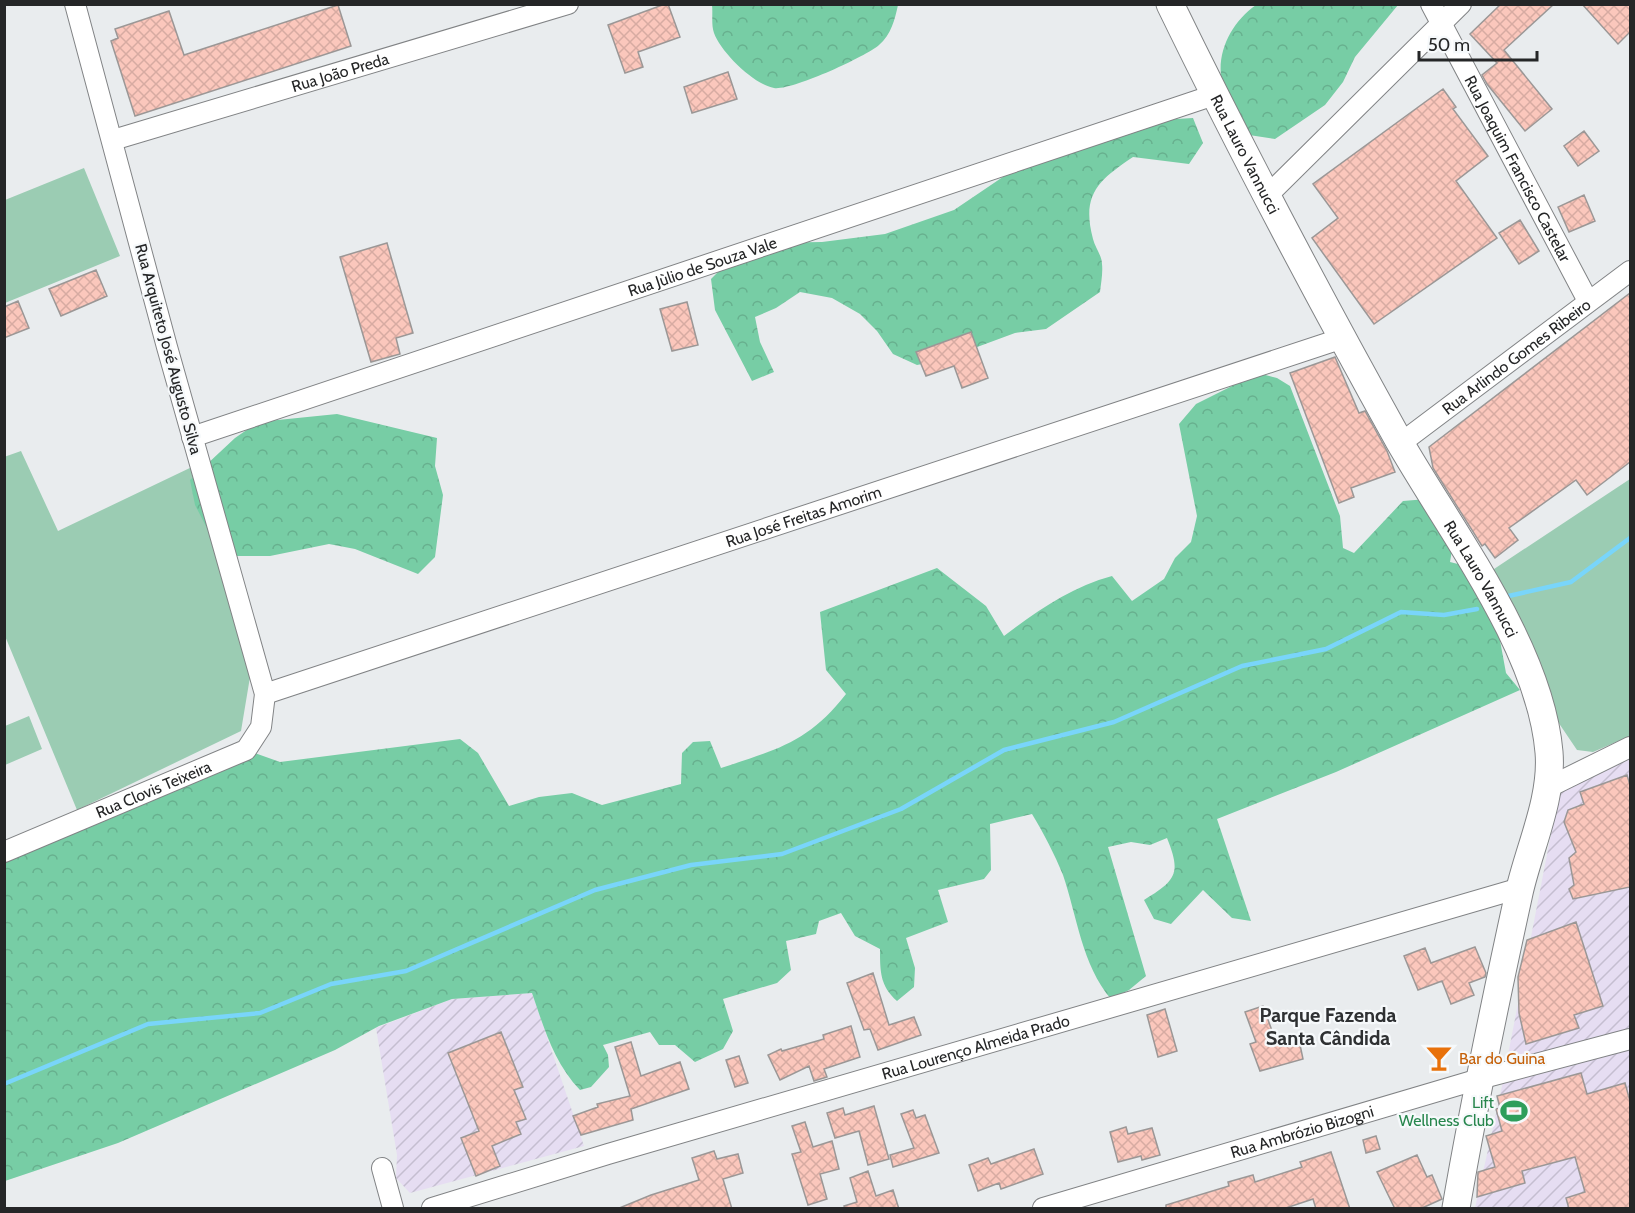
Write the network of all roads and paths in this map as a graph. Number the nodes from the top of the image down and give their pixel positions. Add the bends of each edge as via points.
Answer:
1 (75, 4) edge
2 (568, 4) edge
3 (1170, 4) edge
4 (1431, 4) edge
5 (1461, 4) edge
6 (1441, 24) junction
7 (1214, 95) junction
8 (113, 140) junction
9 (1267, 196) junction
10 (1630, 271) edge
11 (1588, 301) junction
12 (1343, 338) junction
13 (192, 437) junction
14 (1401, 443) junction
15 (265, 694) junction
16 (1630, 747) edge
17 (1547, 788) junction
18 (4, 852) edge
19 (1520, 888) junction
20 (1630, 1039) edge
21 (1479, 1079) junction
22 (382, 1168) dead end
23 (393, 1209) edge
24 (432, 1209) edge
25 (1043, 1209) edge
26 (1456, 1209) edge

1 - 8 street, Rua Arquiteto José Augusto Silva
2 - 8 street, Rua João Preda
3 - 7 street, Rua Lauro Vannucci
4 - 6 street, Rua Joaquim Francisco Castelar
5 - 6 street
6 - 9 street
6 - 11 street, Rua Joaquim Francisco Castelar
7 - 9 street, Rua Lauro Vannucci
7 - 13 street, Rua Jùlio de Souza Vale
8 - 13 street, Rua Arquiteto José Augusto Silva
9 - 12 street, Rua Lauro Vannucci
10 - 11 street, Rua Arlindo Gomes Ribeiro
11 - 14 street, Rua Arlindo Gomes Ribeiro
12 - 14 street, Rua Lauro Vannucci
12 - 15 street, Rua José Freitas Amorim
13 - 15 street, Rua Arquiteto José Augusto Silva
14 - 17 street, Rua Lauro Vannucci via 1477,570 1526,663 1540,698 1550,754
15 - 18 street, Rua Clovis Teixeira via 261,727 246,750
16 - 17 street
17 - 19 street, Rua Lauro Vannucci
19 - 21 street, Rua Lauro Vannucci
19 - 24 street, Rua Lourenço Almeida Prado via 619,1150
20 - 21 street, Rua Ambrózio Bizogni
21 - 25 street, Rua Ambrózio Bizogni
21 - 26 street, Rua Lauro Vannucci
22 - 23 street

